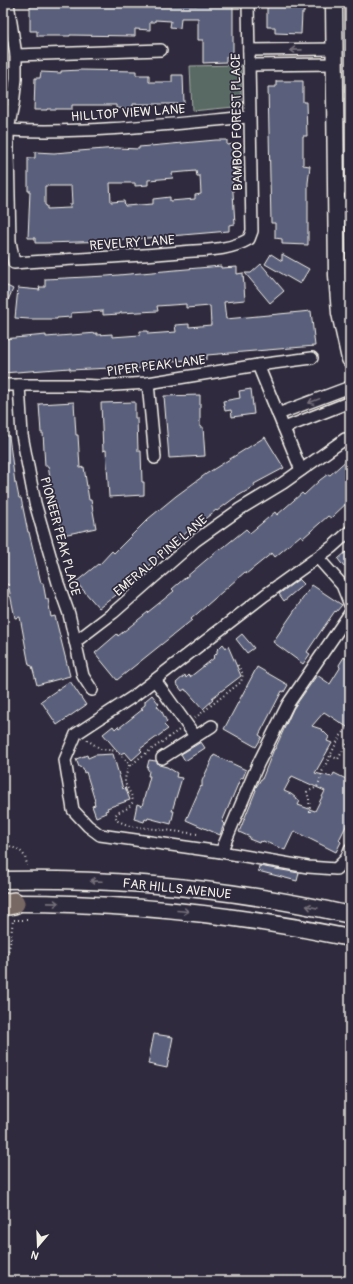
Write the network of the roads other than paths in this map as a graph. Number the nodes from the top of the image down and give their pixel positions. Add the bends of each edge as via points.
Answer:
1 (8, 3) edge
2 (248, 3) edge
3 (334, 3) edge
4 (161, 50) dead end
5 (249, 50) junction
6 (16, 55) junction
7 (335, 57) junction
8 (249, 64) junction
9 (249, 117) junction
10 (8, 130) junction
11 (343, 188) edge
12 (343, 204) edge
13 (249, 239) joint
14 (312, 358) dead end
15 (350, 359) edge
16 (258, 365) junction
17 (148, 383) junction
18 (3, 385) edge
19 (19, 385) junction
20 (350, 387) edge
21 (350, 402) edge
22 (278, 414) junction
23 (284, 428) junction
24 (345, 439) dead end
25 (155, 458) dead end
26 (301, 470) junction
27 (350, 531) edge
28 (318, 558) junction
29 (350, 606) edge
30 (350, 613) edge
31 (75, 642) junction
32 (155, 680) junction
33 (92, 690) dead end
34 (212, 726) dead end
35 (195, 736) junction
36 (162, 758) dead end
37 (350, 849) edge
38 (221, 852) junction
39 (3, 880) edge
40 (12, 906) edge
41 (350, 915) edge
42 (350, 938) edge

1 - 6 street
2 - 5 street, BAMBOO FOREST PLACE
3 - 7 main road
4 - 6 street
7 -> 5 street
5 - 8 street, BAMBOO FOREST PLACE
6 - 10 street via 16,79
7 - 8 street
7 - 11 main road
8 - 9 street, BAMBOO FOREST PLACE
9 - 10 street, HILLTOP VIEW LANE via 107,129 35,132
9 - 13 street, BAMBOO FOREST PLACE via 252,230
10 - 13 street, REVELRY LANE via 9,236 14,263 227,248
11 - 12 main road
12 - 15 main road via 338,294
14 - 16 street, PIPER PEAK LANE
16 - 17 street, PIPER PEAK LANE
16 - 22 street
17 - 19 street, PIPER PEAK LANE via 99,386
17 - 25 street
18 - 19 street, PIPER PEAK LANE
19 - 31 street, PIONEER PEAK PLACE via 22,435 35,503
20 -> 22 street
21 - 23 street
22 - 23 street
23 - 26 street
24 - 26 street, EMERALD PINE LANE
26 - 31 street, EMERALD PINE LANE via 195,541 113,613
27 - 28 street
28 - 29 street via 342,585
28 - 32 street via 264,595
30 - 38 street via 288,704 258,764
31 - 33 street, PIONEER PEAK PLACE via 82,676
32 - 35 street
32 - 38 street via 76,734 65,760 73,810 100,835
34 - 35 street
35 - 36 street
37 - 38 street via 346,859 336,869 308,867
41 -> 39 main road, FAR HILLS AVENUE via 263,898 167,886
40 -> 42 main road, FAR HILLS AVENUE via 107,906 187,912 278,924

